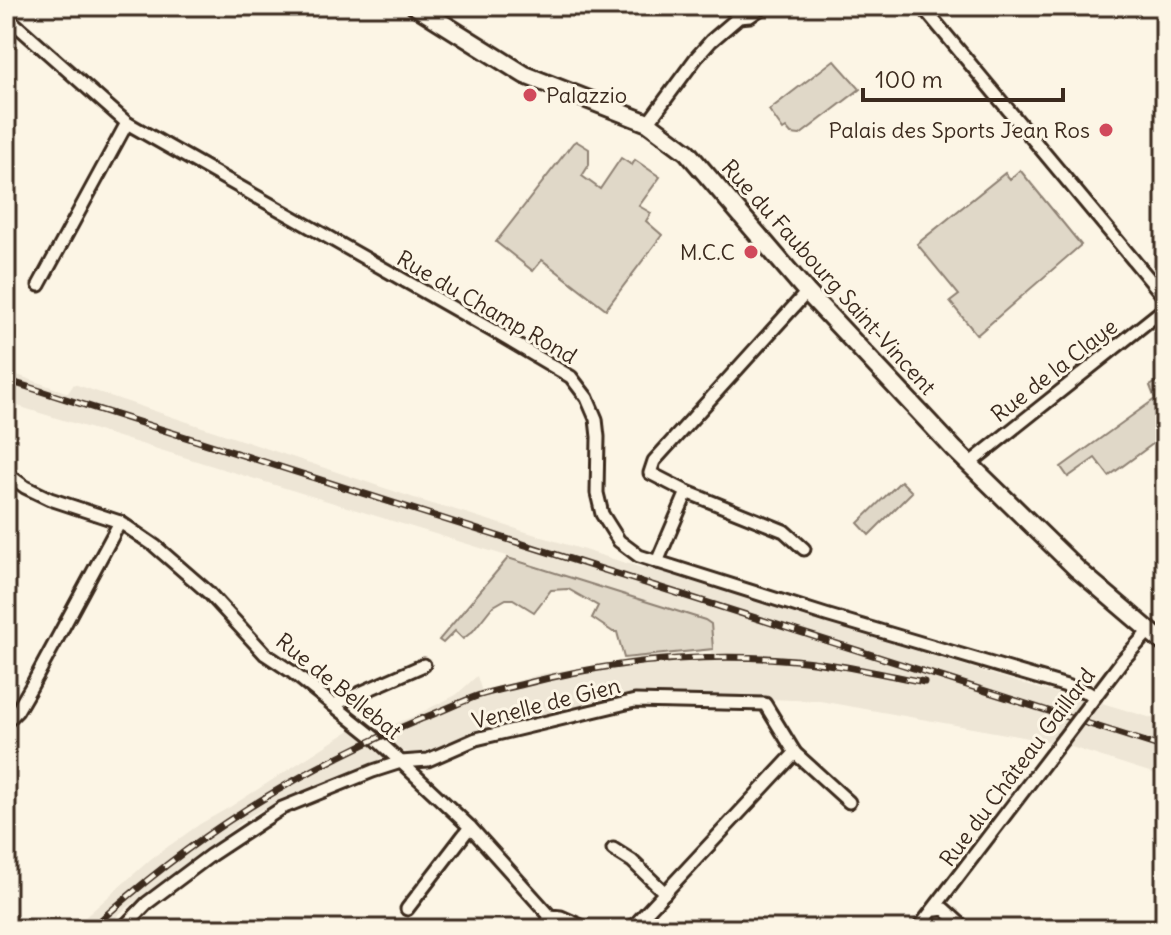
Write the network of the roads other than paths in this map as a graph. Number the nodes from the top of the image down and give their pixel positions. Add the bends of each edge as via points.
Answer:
1 (415, 6) edge
2 (728, 6) edge
3 (764, 6) edge
4 (922, 6) edge
5 (6, 16) edge
6 (739, 17) junction
7 (127, 123) junction
8 (648, 123) junction
9 (39, 285) dead end
10 (807, 292) junction
11 (1165, 298) edge
12 (1165, 308) edge
13 (969, 464) junction
14 (6, 473) edge
15 (687, 492) junction
16 (120, 522) junction
17 (804, 549) dead end
18 (657, 562) junction
19 (1149, 631) junction
20 (1165, 644) edge
21 (424, 665) dead end
22 (1093, 699) junction
23 (333, 705) junction
24 (6, 722) edge
25 (795, 753) junction
26 (401, 762) junction
27 (849, 802) dead end
28 (470, 827) junction
29 (613, 849) dead end
30 (665, 893) junction
31 (407, 909) dead end
32 (934, 909) junction
33 (550, 916) junction
34 (122, 929) edge
35 (545, 929) edge
36 (588, 929) edge
37 (631, 929) edge
38 (918, 929) edge
39 (966, 929) edge

1 - 8 main road, Rue du Faubourg Saint-Vincent via 525,75
2 - 6 street
3 - 6 street
4 - 11 street
5 - 7 street, Rue du Champ Rond
6 - 8 street via 696,58
7 - 9 street
7 - 18 street, Rue du Champ Rond via 568,375 596,419 602,514 619,541
8 - 10 main road, Rue du Faubourg Saint-Vincent via 693,158
10 - 13 main road, Rue du Faubourg Saint-Vincent
10 - 15 street via 654,461 650,473
12 - 13 street, Rue de la Claye
13 - 19 main road, Rue du Faubourg Saint-Vincent
14 - 16 street, Rue de Bellebat via 50,499
15 - 17 street via 784,531
15 - 18 street
16 - 23 street, Rue de Bellebat via 209,593 265,654
16 - 24 street via 31,687
18 - 22 street, Rue du Champ Rond via 1087,692
19 - 20 main road, Rue du Faubourg Saint-Vincent
19 - 22 street, Rue du Château Gaillard
21 - 23 street
22 - 32 street, Rue du Château Gaillard, bridge
23 - 26 street, Rue de Bellebat
25 - 26 street, Venelle de Gien via 765,704 635,701 476,739 428,760
25 - 27 street, Venelle de Gien
25 - 30 street
26 - 28 street, Rue de Bellebat
26 - 34 street via 282,808 147,903
28 - 31 street
28 - 33 street, Rue de Bellebat
29 - 30 street
30 - 37 street
32 - 38 street, Rue du Château Gaillard
32 - 39 street via 944,909
33 - 35 street
33 - 36 street, Rue de Bellebat

